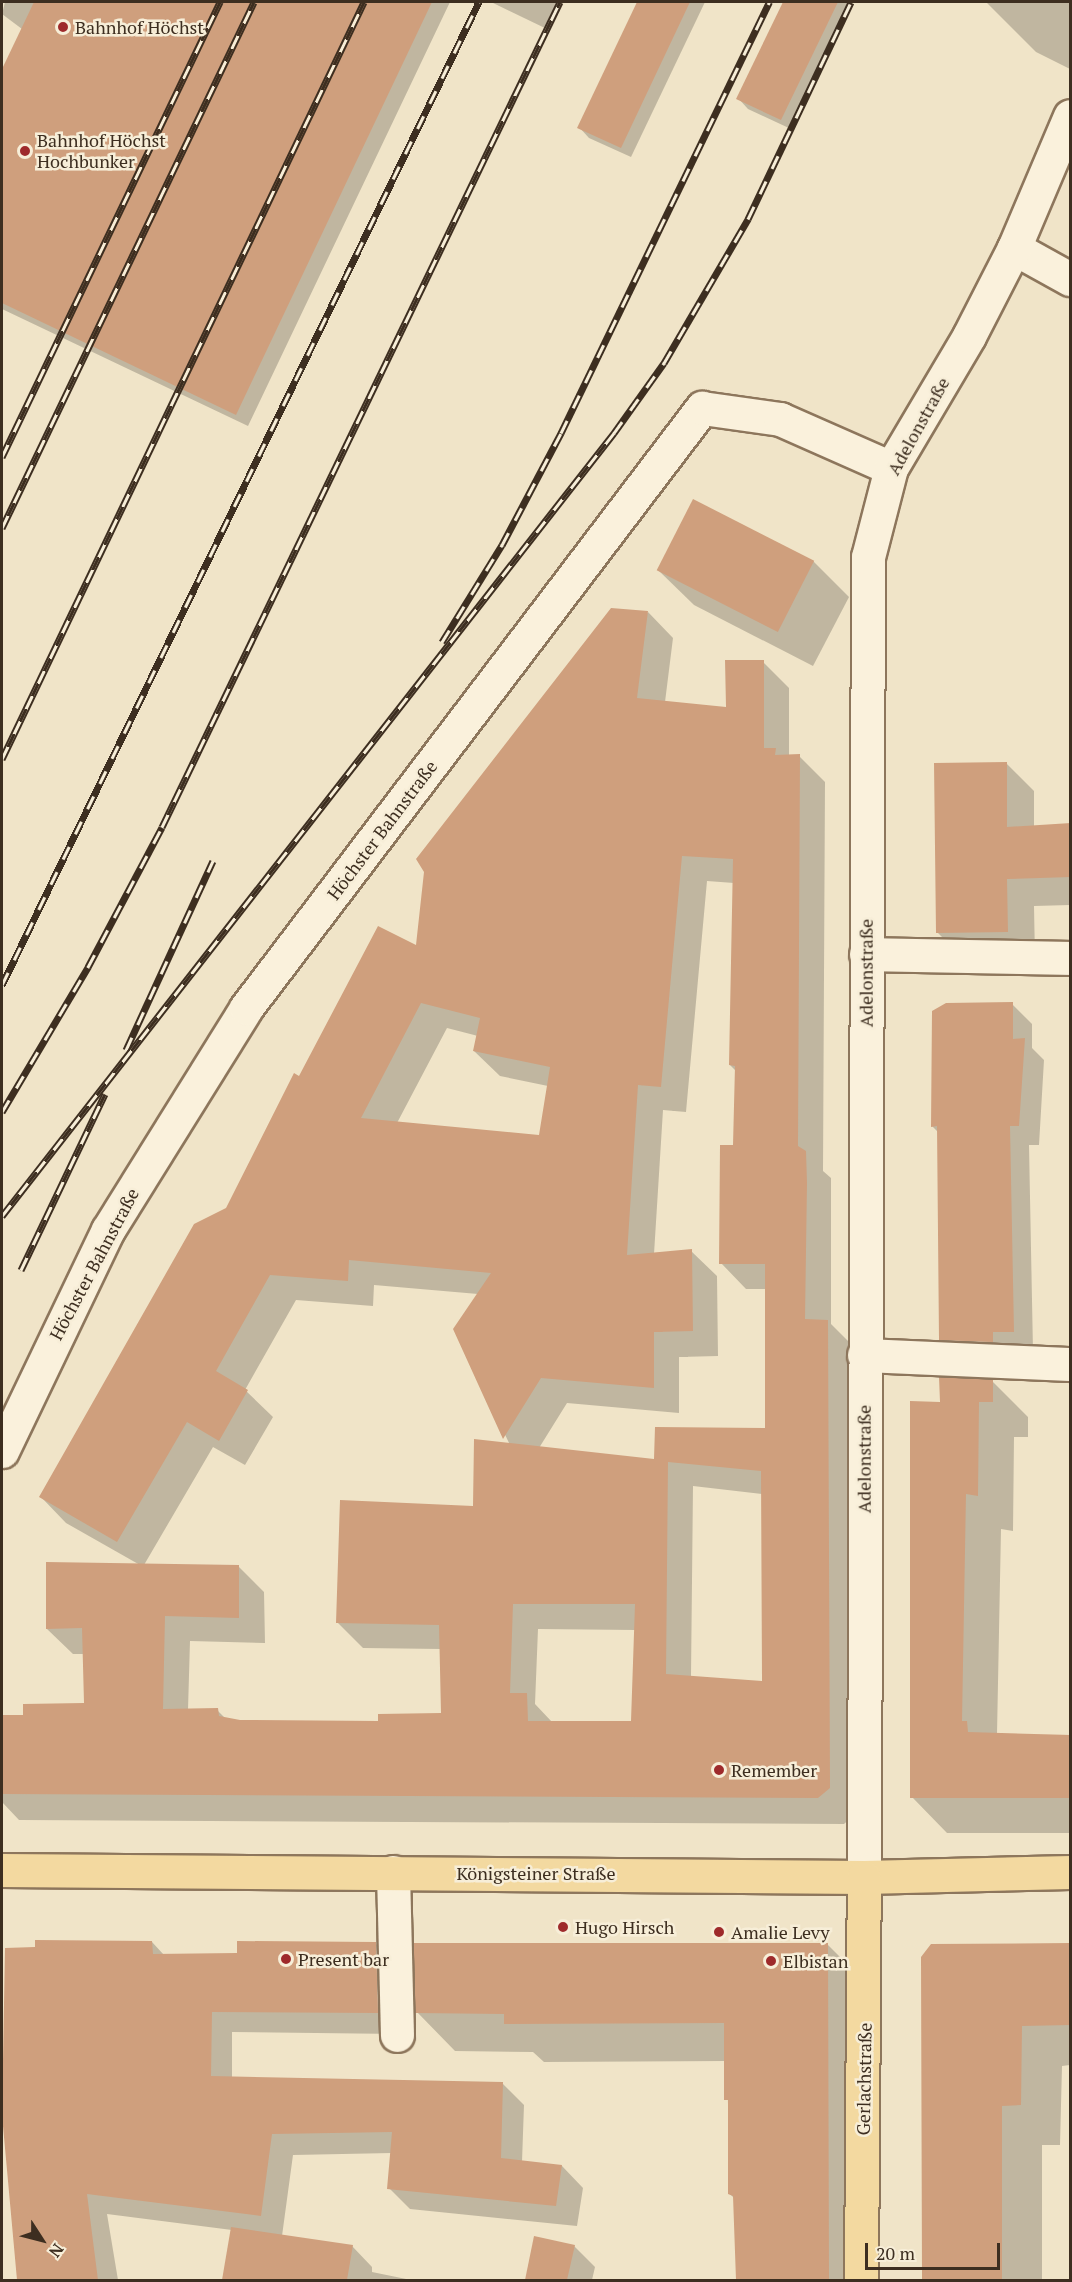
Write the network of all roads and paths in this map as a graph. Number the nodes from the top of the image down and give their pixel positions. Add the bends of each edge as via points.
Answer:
1 (1071, 116) edge
2 (1014, 248) junction
3 (1071, 279) edge
4 (891, 468) junction
5 (866, 954) junction
6 (1071, 958) edge
7 (864, 1355) junction
8 (1071, 1364) edge
9 (2, 1451) edge
10 (2, 1870) edge
11 (393, 1872) junction
12 (1071, 1872) edge
13 (864, 1877) junction
14 (397, 2035) dead end
15 (861, 2280) edge

1 - 2 street, Adelonstraße
2 - 3 street
2 - 4 street, Adelonstraße via 969,336
4 - 5 street, Adelonstraße via 868,557
4 - 9 street, Höchster Bahnstraße via 780,419 702,408 246,1008 108,1230
5 - 6 street
5 - 7 street, Adelonstraße
7 - 8 street
7 - 13 street, Adelonstraße
10 - 11 main road, Königsteiner Straße
11 - 13 main road, Königsteiner Straße
11 - 14 street
12 - 13 main road, Königsteiner Straße
13 - 15 main road, Gerlachstraße

